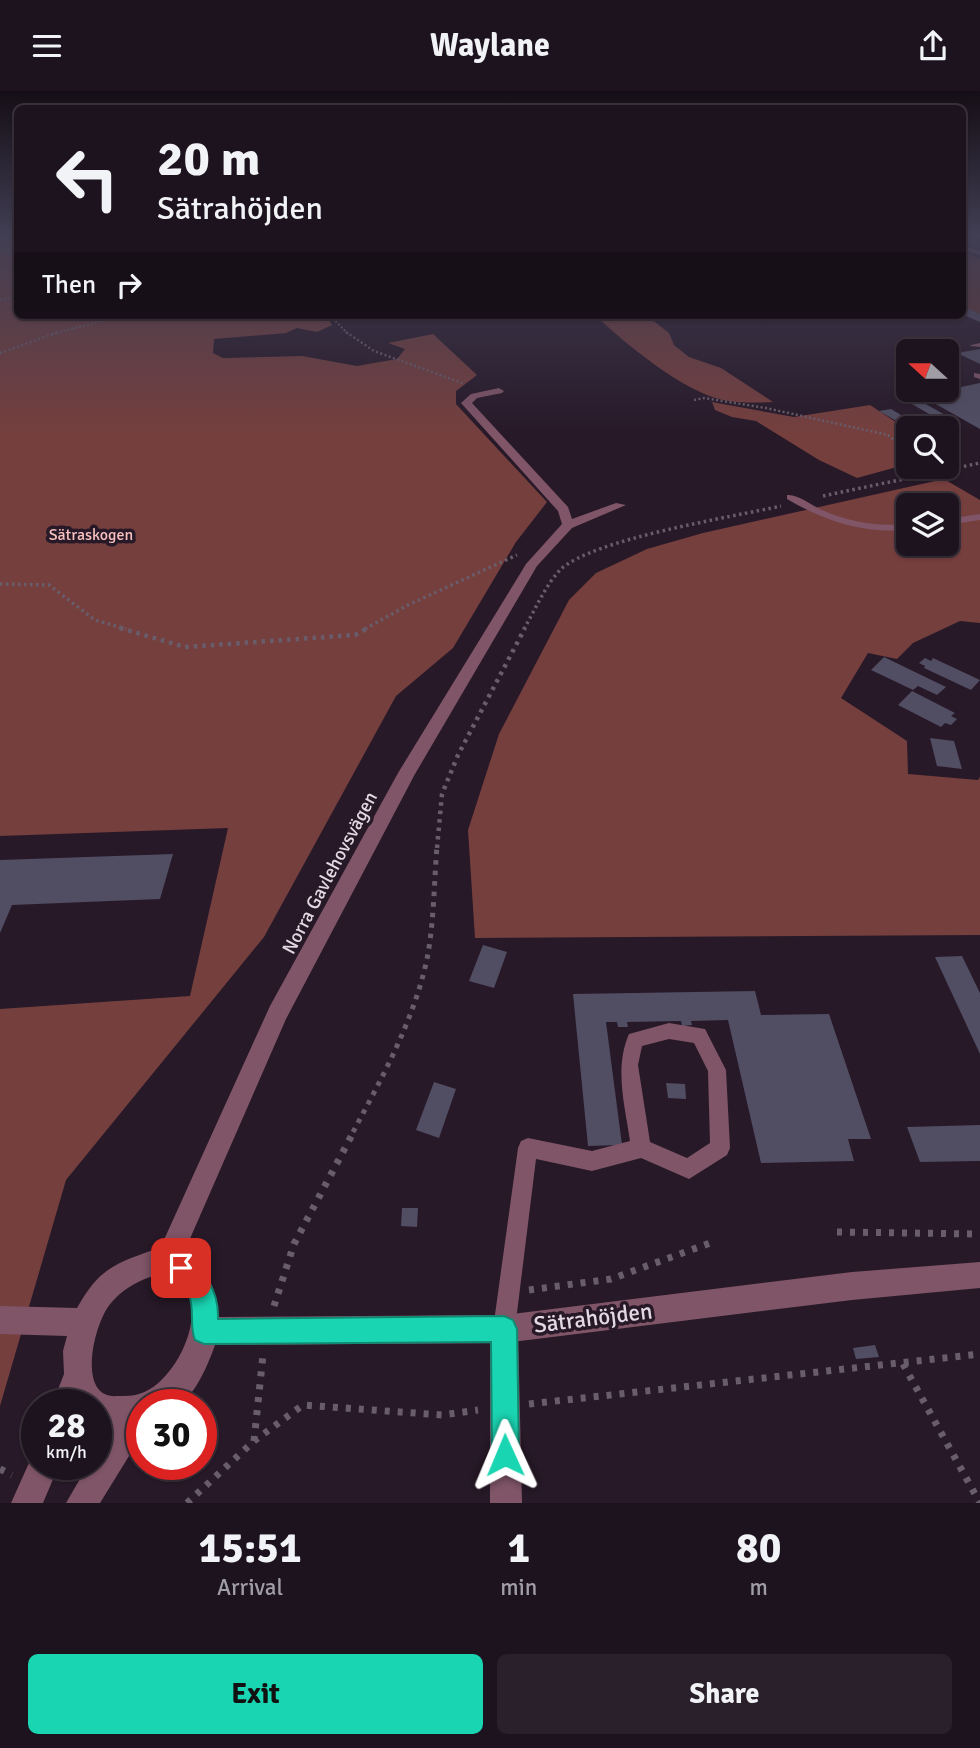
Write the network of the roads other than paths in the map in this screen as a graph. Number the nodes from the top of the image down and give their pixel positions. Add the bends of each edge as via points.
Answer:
1 (492, 392) road end
2 (794, 500) road end
3 (620, 505) dead end
4 (980, 517) edge
5 (959, 520) edge
6 (896, 527) edge
7 (563, 530) junction
8 (641, 1148) junction
9 (166, 1263) junction
10 (980, 1275) edge
11 (0, 1320) edge
12 (83, 1322) junction
13 (504, 1329) junction
14 (204, 1331) junction
15 (72, 1389) edge
16 (173, 1389) edge
17 (126, 1436) edge
18 (37, 1480) edge
19 (27, 1503) edge
20 (82, 1503) edge
21 (506, 1503) edge

1 - 7 street via 466,403 564,510
2 - 6 lane via 817,512 870,527
3 - 7 street, Norra Gavlehovsvägen
4 - 5 lane
7 - 9 street, Norra Gavlehovsvägen via 532,564 407,773 278,1013
8 - 8 lane via 629,1065 635,1040 669,1031 699,1035 717,1070 720,1148 690,1169
8 - 13 lane via 592,1160 528,1148
9 - 12 street via 128,1271 95,1301
9 - 14 street via 181,1268 202,1293
10 - 13 street, Sätrahöjden
11 - 12 street
12 - 15 street
13 - 14 street, Sätrahöjden
13 - 21 street
14 - 16 street via 197,1357
17 - 20 street
18 - 19 street

